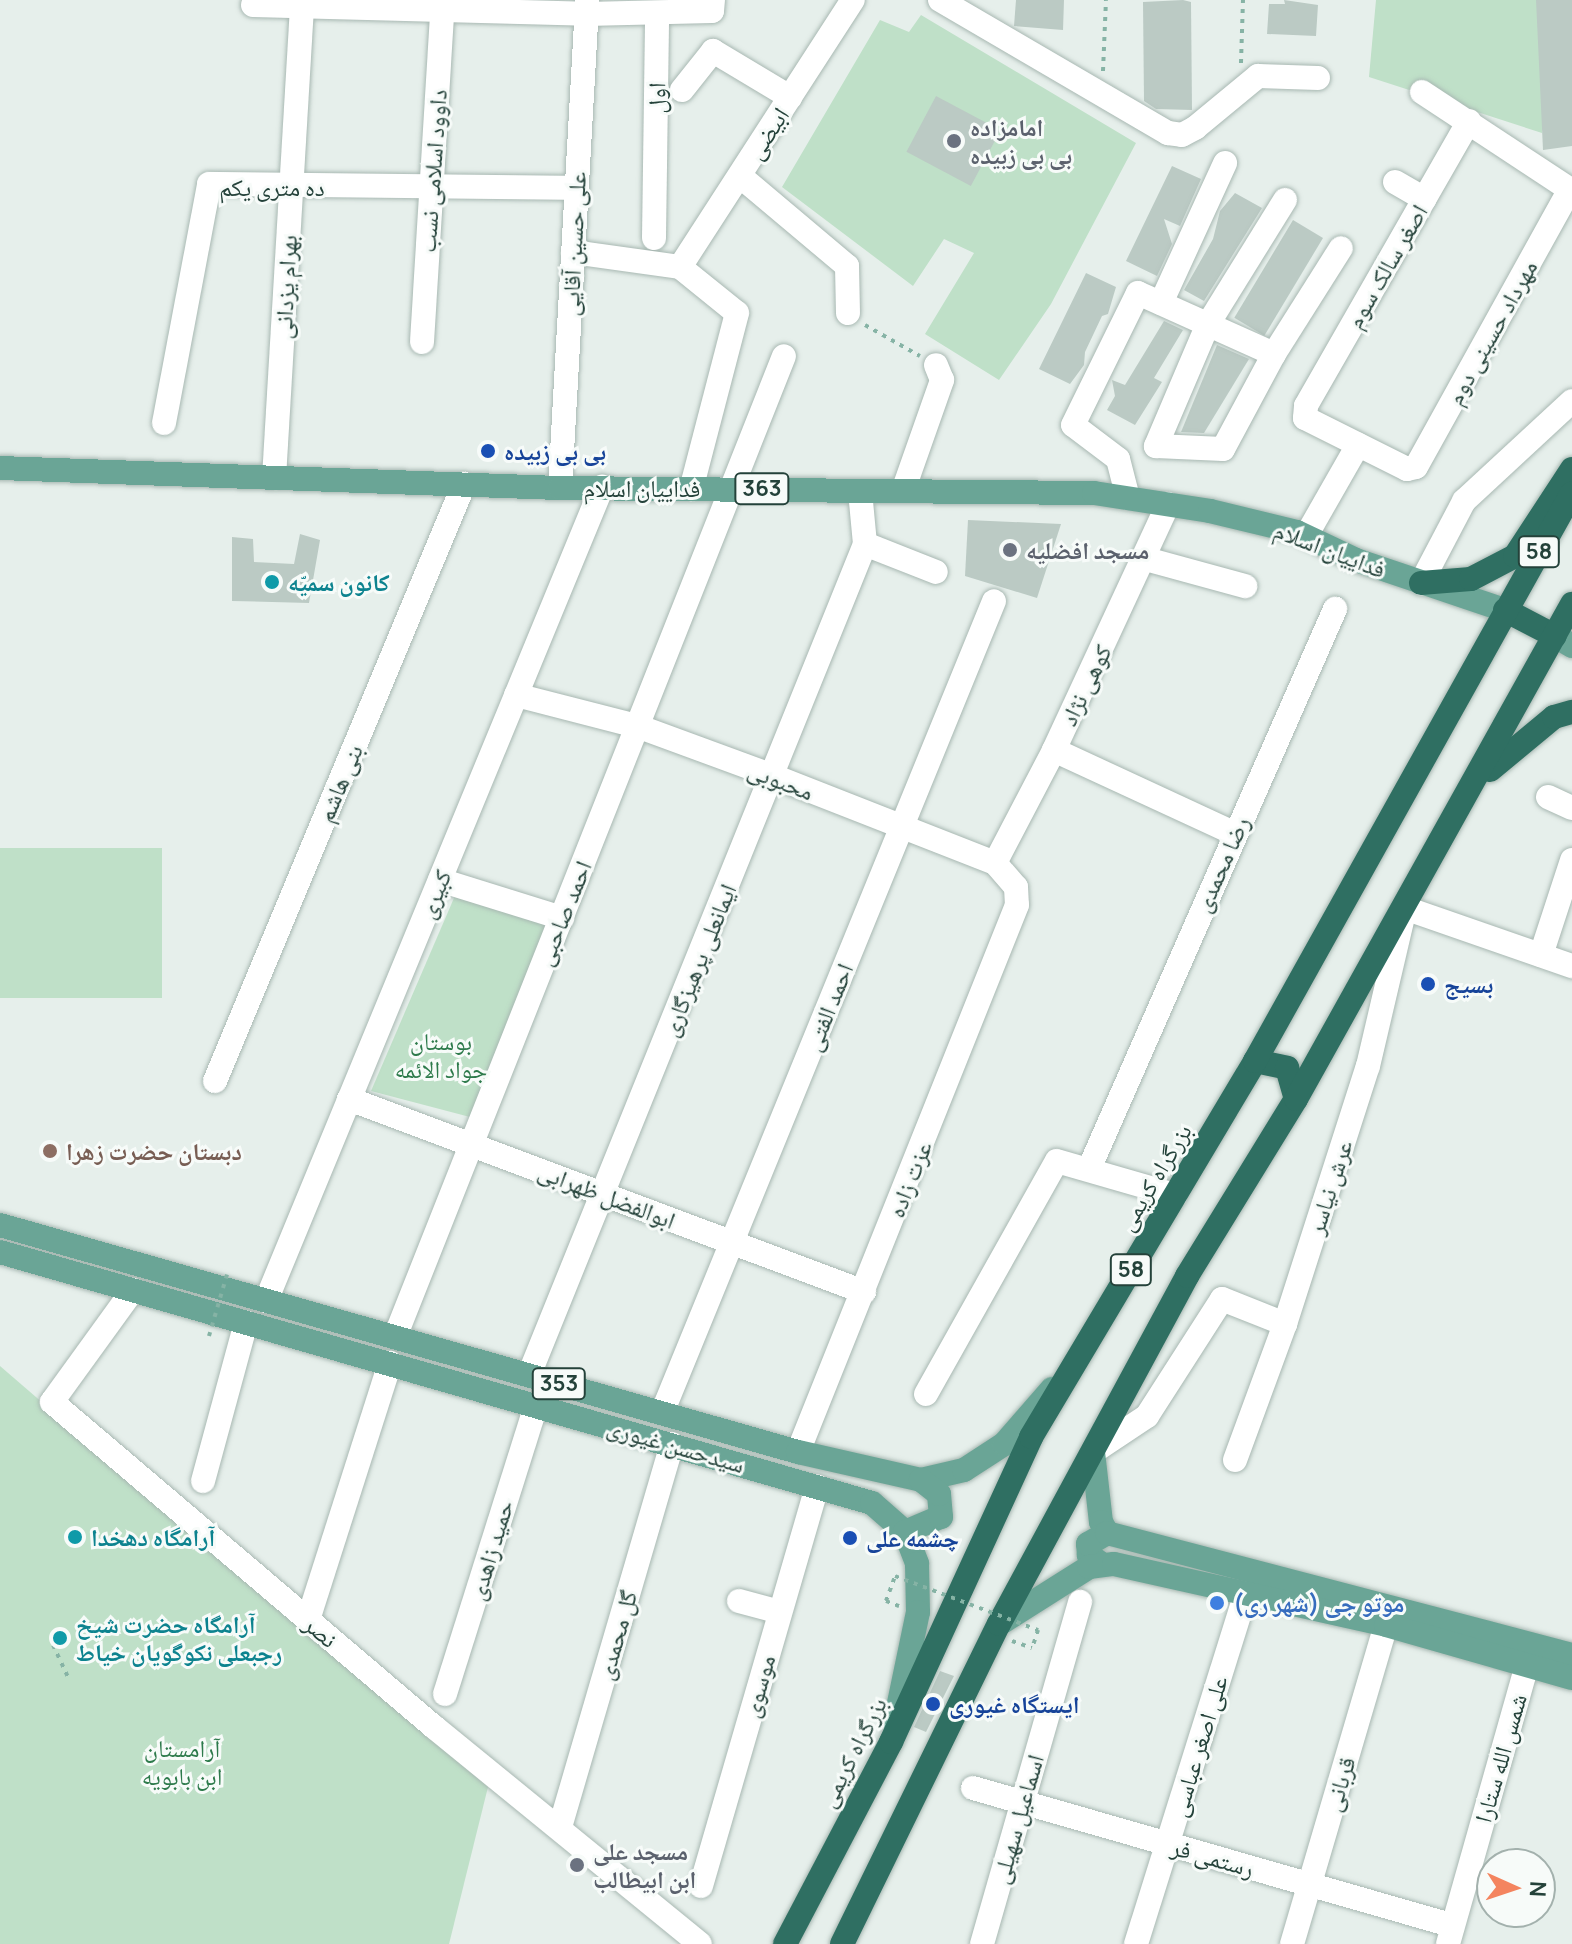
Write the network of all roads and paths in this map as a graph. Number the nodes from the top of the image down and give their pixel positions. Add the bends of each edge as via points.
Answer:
1 (853, 0) edge
2 (940, 0) edge
3 (1106, 0) edge
4 (1243, 0) edge
5 (301, 3) edge
6 (253, 5) dead end
7 (443, 5) edge
8 (712, 6) edge
9 (587, 7) edge
10 (657, 13) junction
11 (1318, 78) dead end
12 (1240, 86) junction
13 (682, 90) dead end
14 (1422, 92) dead end
15 (1101, 93) junction
16 (790, 97) junction
17 (1469, 121) junction
18 (1225, 163) dead end
19 (740, 176) junction
20 (1395, 182) dead end
21 (291, 186) junction
22 (431, 187) junction
23 (576, 188) junction
24 (1571, 190) edge
25 (1424, 199) junction
26 (1285, 200) dead end
27 (654, 238) dead end
28 (1341, 248) dead end
29 (573, 252) junction
30 (680, 267) junction
31 (1161, 303) junction
32 (848, 313) joint
33 (1208, 324) junction
34 (422, 342) dead end
35 (1274, 354) junction
36 (784, 356) dead end
37 (936, 365) joint
38 (1572, 401) edge
39 (164, 423) dead end
40 (1358, 445) junction
41 (0, 468) edge
42 (1572, 469) edge
43 (274, 478) junction
44 (464, 484) junction
45 (602, 487) junction
46 (560, 488) junction
47 (691, 489) junction
48 (731, 489) junction
49 (860, 491) junction
50 (903, 491) junction
51 (1572, 493) edge
52 (1128, 498) junction
53 (1168, 504) junction
54 (1306, 536) junction
55 (865, 544) junction
56 (1146, 559) junction
57 (936, 572) dead end
58 (1421, 583) junction
59 (1245, 586) dead end
60 (994, 601) dead end
61 (1572, 604) edge
62 (1335, 609) dead end
63 (1505, 610) junction
64 (1566, 641) edge
65 (516, 695) junction
66 (1572, 712) edge
67 (637, 726) junction
68 (1054, 750) junction
69 (773, 776) junction
70 (1477, 782) junction
71 (1548, 797) dead end
72 (1572, 808) edge
73 (901, 827) junction
74 (1234, 833) junction
75 (1572, 860) edge
76 (995, 863) junction
77 (440, 880) junction
78 (1405, 908) junction
79 (562, 918) junction
80 (1541, 955) junction
81 (1572, 966) edge
82 (1255, 1061) junction
83 (215, 1081) dead end
84 (349, 1099) junction
85 (1296, 1099) junction
86 (471, 1145) junction
87 (1089, 1169) junction
88 (603, 1194) junction
89 (1175, 1195) junction
90 (0, 1225) edge
91 (732, 1243) junction
92 (0, 1252) edge
93 (228, 1271) dead end
94 (133, 1290) junction
95 (864, 1292) junction
96 (266, 1301) junction
97 (246, 1323) junction
98 (1285, 1324) junction
99 (209, 1336) dead end
100 (395, 1337) junction
101 (1079, 1357) junction
102 (390, 1363) junction
103 (529, 1375) junction
104 (926, 1394) dead end
105 (536, 1405) junction
106 (662, 1413) junction
107 (672, 1444) junction
108 (798, 1452) junction
109 (1093, 1452) junction
110 (1235, 1460) dead end
111 (921, 1480) junction
112 (203, 1481) dead end
113 (817, 1486) junction
114 (905, 1532) junction
115 (1107, 1533) junction
116 (1100, 1563) junction
117 (1246, 1594) junction
118 (739, 1601) dead end
119 (886, 1601) dead end
120 (1080, 1602) dead end
121 (780, 1612) junction
122 (308, 1620) junction
123 (999, 1624) junction
124 (1386, 1625) junction
125 (53, 1645) dead end
126 (1032, 1648) dead end
127 (1572, 1655) edge
128 (1527, 1665) junction
129 (1572, 1678) edge
130 (69, 1679) dead end
131 (445, 1694) dead end
132 (891, 1742) junction
133 (973, 1788) dead end
134 (1022, 1802) junction
135 (560, 1827) junction
136 (1168, 1844) junction
137 (1309, 1885) junction
138 (701, 1886) dead end
139 (1450, 1935) edge
140 (700, 1944) edge
141 (785, 1944) edge
142 (842, 1944) edge
143 (982, 1944) edge
144 (1136, 1944) edge
145 (1292, 1944) edge

1 - 16 street, ابیضی
2 - 15 street
3 - 15 path
4 - 12 path
5 - 6 street
5 - 7 street
5 - 21 street, بهرام یزدانی
7 - 9 street
7 - 22 street, داوود اسلامی نسب
8 - 10 street
9 - 10 street
9 - 23 street, علی حسین آقایی
10 - 27 street, اول
11 - 12 street via 1258,76
12 - 15 street via 1182,135 1168,133
13 - 16 street via 713,51
14 - 17 street
16 - 19 street, ابیضی
17 - 24 street
17 - 25 street, اصغر سالک سوم
18 - 31 street
19 - 30 street, ابیضی
19 - 32 street via 847,266
20 - 25 street
21 - 22 street, ده متری یکم
21 - 39 street, ده متری یکم via 209,184
21 - 43 street, بهرام یزدانی
22 - 23 street, ده متری یکم
22 - 34 street, داوود اسلامی نسب
23 - 29 street, علی حسین آقایی
24 - 40 street, مهرداد حسینی دوم via 1416,467 1407,469
25 - 40 street, اصغر سالک سوم via 1302,412
26 - 33 street
28 - 35 street
29 - 30 street
29 - 46 street, علی حسین آقایی
30 - 47 street via 737,313
31 - 33 street
31 - 52 street via 1138,293 1073,425 1118,459
32 - 37 path
33 - 35 street
33 - 35 street via 1156,446 1223,449
36 - 48 street, احمد صاحبی
37 - 50 street via 942,380
38 - 58 street via 1464,501
40 - 54 street
41 - 43 main road, فداییان اسلام / 363
42 - 58 highway via 1515,556 1471,579
43 - 44 main road, فداییان اسلام / 363
44 - 46 main road, فداییان اسلام / 363
44 - 83 street, بنی هاشم
45 - 46 main road, فداییان اسلام / 363
45 - 47 main road, فداییان اسلام / 363
45 - 65 street, کبیری
47 - 48 main road, فداییان اسلام / 363
48 - 49 main road, فداییان اسلام / 363
48 - 67 street, احمد صاحبی
49 - 50 main road, فداییان اسلام / 363
49 - 55 street
50 - 52 main road, فداییان اسلام / 363
51 - 63 highway, بزرگراه کریمی / 58
52 - 53 main road, فداییان اسلام / 363
53 - 54 main road, فداییان اسلام / 363
53 - 56 street, کوهی نژاد
54 - 58 main road, فداییان اسلام / 363
55 - 57 street
55 - 69 street, ایمانعلی پرهیزگاری
56 - 59 street
56 - 68 street, کوهی نژاد
58 - 63 main road, فداییان اسلام / 363
60 - 73 street, احمد الفتی
61 - 64 highway, 58
62 - 74 street, رضا محمدی
63 - 64 highway
63 - 82 highway, بزرگراه کریمی / 58
64 - 70 highway, 58
65 - 67 street, محبوبی
65 - 77 street, کبیری
66 - 70 highway via 1554,717
67 - 69 street, محبوبی
67 - 79 street, احمد صاحبی
68 - 74 street
68 - 76 street, کوهی نژاد
69 - 73 street, محبوبی
69 - 88 street, ایمانعلی پرهیزگاری
70 - 78 highway, 58
71 - 72 street
73 - 76 street, محبوبی
73 - 91 street, احمد الفتی
74 - 87 street, رضا محمدی
75 - 80 street
76 - 95 street, عزت زاده via 1016,887 1017,905
77 - 79 street
77 - 84 street, کبیری
78 - 80 street
78 - 85 highway, 58
78 - 98 street, عرش نیاسر via 1368,1066
79 - 86 street, احمد صاحبی
80 - 81 street
82 - 85 highway via 1287,1068
82 - 89 highway, بزرگراه کریمی / 58
84 - 86 street, ابوالفضل ظهرابی
84 - 96 street, کبیری
85 - 109 highway, 58 via 1187,1276
86 - 88 street, ابوالفضل ظهرابی
86 - 100 street, احمد صاحبی
87 - 89 street
87 - 104 street via 1057,1161
88 - 91 street, ابوالفضل ظهرابی
88 - 103 street, ایمانعلی پرهیزگاری
89 - 101 highway, بزرگراه کریمی / 58
90 - 96 main road, سیدحسن غیوری / 353
91 - 95 street, ابوالفضل ظهرابی
91 - 106 street, احمد الفتی
92 - 94 main road, سیدحسن غیوری / 353
93 - 99 path, bridge
94 - 97 main road, سیدحسن غیوری / 353
94 - 122 street, نصر via 52,1402
95 - 108 street, عزت زاده
96 - 100 main road, سیدحسن غیوری / 353
97 - 102 main road, سیدحسن غیوری / 353
97 - 112 street
98 - 109 street via 1222,1299 1147,1416
98 - 110 street, عرش نیاسر
100 - 103 main road, سیدحسن غیوری / 353
101 - 111 main road, سیدحسن غیوری / 353 via 1004,1444 964,1470
101 - 132 highway, بزرگراه کریمی / 58 via 1031,1437
102 - 105 main road, سیدحسن غیوری / 353
102 - 122 street
103 - 106 main road, سیدحسن غیوری / 353
105 - 107 main road, سیدحسن غیوری / 353
105 - 131 street, حمید زاهدی
106 - 108 main road, سیدحسن غیوری / 353
107 - 113 main road, سیدحسن غیوری / 353
107 - 135 street, گل محمدی
108 - 111 main road, سیدحسن غیوری / 353
109 - 115 main road via 1101,1522
109 - 123 highway, 58
111 - 114 main road via 939,1494 941,1517
113 - 114 main road, سیدحسن غیوری / 353 via 872,1503
113 - 121 street, موسوی
114 - 132 main road via 917,1564 918,1612
115 - 116 main road via 1088,1544 1089,1555
115 - 127 main road
116 - 117 main road
116 - 123 main road
117 - 124 main road
117 - 136 street, علی اصغر عباسی
118 - 121 street
119 - 126 path, bridge via 895,1576 1038,1630
120 - 134 street, اسماعیل سهیلی
121 - 138 street, موسوی
122 - 135 street, نصر
123 - 142 highway, 58
124 - 128 main road
124 - 137 street, قربانی
125 - 130 path
128 - 129 main road
128 - 139 street, شمس الله ستارا
132 - 141 highway, بزرگراه کریمی / 58
133 - 134 street, رستمی فر
134 - 136 street, رستمی فر
134 - 143 street, اسماعیل سهیلی
135 - 140 street, نصر
136 - 137 street, رستمی فر
136 - 144 street, علی اصغر عباسی
137 - 139 street, رستمی فر
137 - 145 street, قربانی

